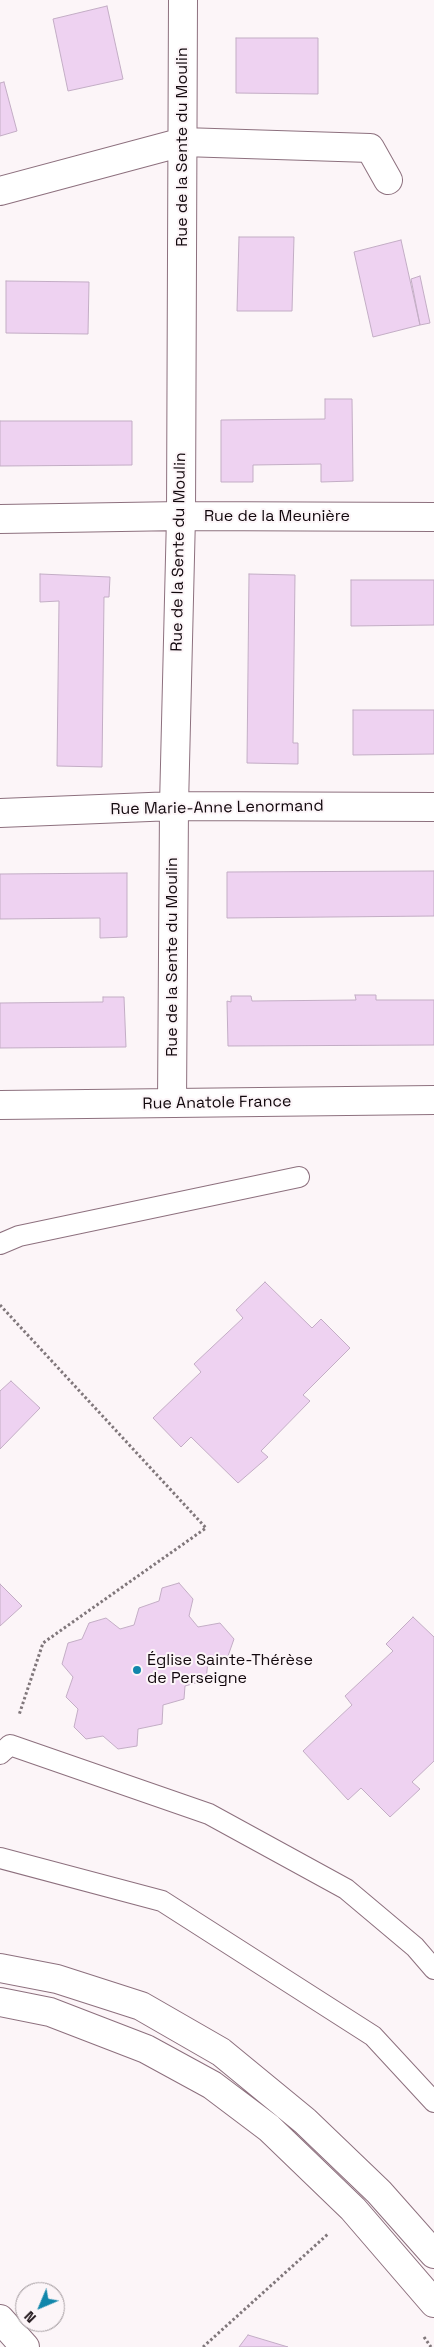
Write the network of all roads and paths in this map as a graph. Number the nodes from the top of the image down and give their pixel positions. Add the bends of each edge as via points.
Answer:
1 (183, 0) edge
2 (183, 142) junction
3 (388, 180) dead end
4 (0, 191) edge
5 (181, 516) junction
6 (434, 518) edge
7 (0, 519) edge
8 (174, 806) junction
9 (434, 807) edge
10 (0, 813) edge
11 (434, 1100) edge
12 (172, 1103) junction
13 (0, 1105) edge
14 (300, 1177) dead end
15 (0, 1244) edge
16 (0, 1305) edge
17 (5, 1749) edge
18 (0, 1858) edge
19 (0, 1968) edge
20 (434, 1969) edge
21 (0, 2002) edge
22 (434, 2102) edge
23 (353, 2209) junction
24 (321, 2227) dead end
25 (328, 2234) junction
26 (335, 2240) dead end
27 (434, 2254) edge
28 (434, 2303) edge
29 (0, 2318) edge
30 (422, 2335) dead end
31 (26, 2347) edge
32 (202, 2347) edge
33 (431, 2347) edge

1 - 2 street, Rue de la Sente du Moulin
2 - 3 street via 370,148
2 - 4 street
2 - 5 street, Rue de la Sente du Moulin
5 - 6 street, Rue de la Meunière
5 - 7 street, Rue de la Meunière
5 - 8 street, Rue de la Sente du Moulin
8 - 9 street, Rue Marie-Anne Lenormand
8 - 10 street, Rue Marie-Anne Lenormand
8 - 12 street, Rue de la Sente du Moulin
11 - 12 street, Rue Anatole France
12 - 13 street, Rue Anatole France
14 - 15 lane via 19,1236
16 - 17 path via 206,1528 43,1643
17 - 20 lane via 209,1814 346,1889 415,1947
18 - 22 lane via 162,1901 372,2036
19 - 27 street via 56,1979 141,2006 221,2052 306,2121 379,2192
21 - 23 street via 50,2012 146,2050 212,2085 269,2128
23 - 25 path
23 - 28 street
24 - 25 path
25 - 26 path
25 - 32 path
29 - 31 street
30 - 33 path

